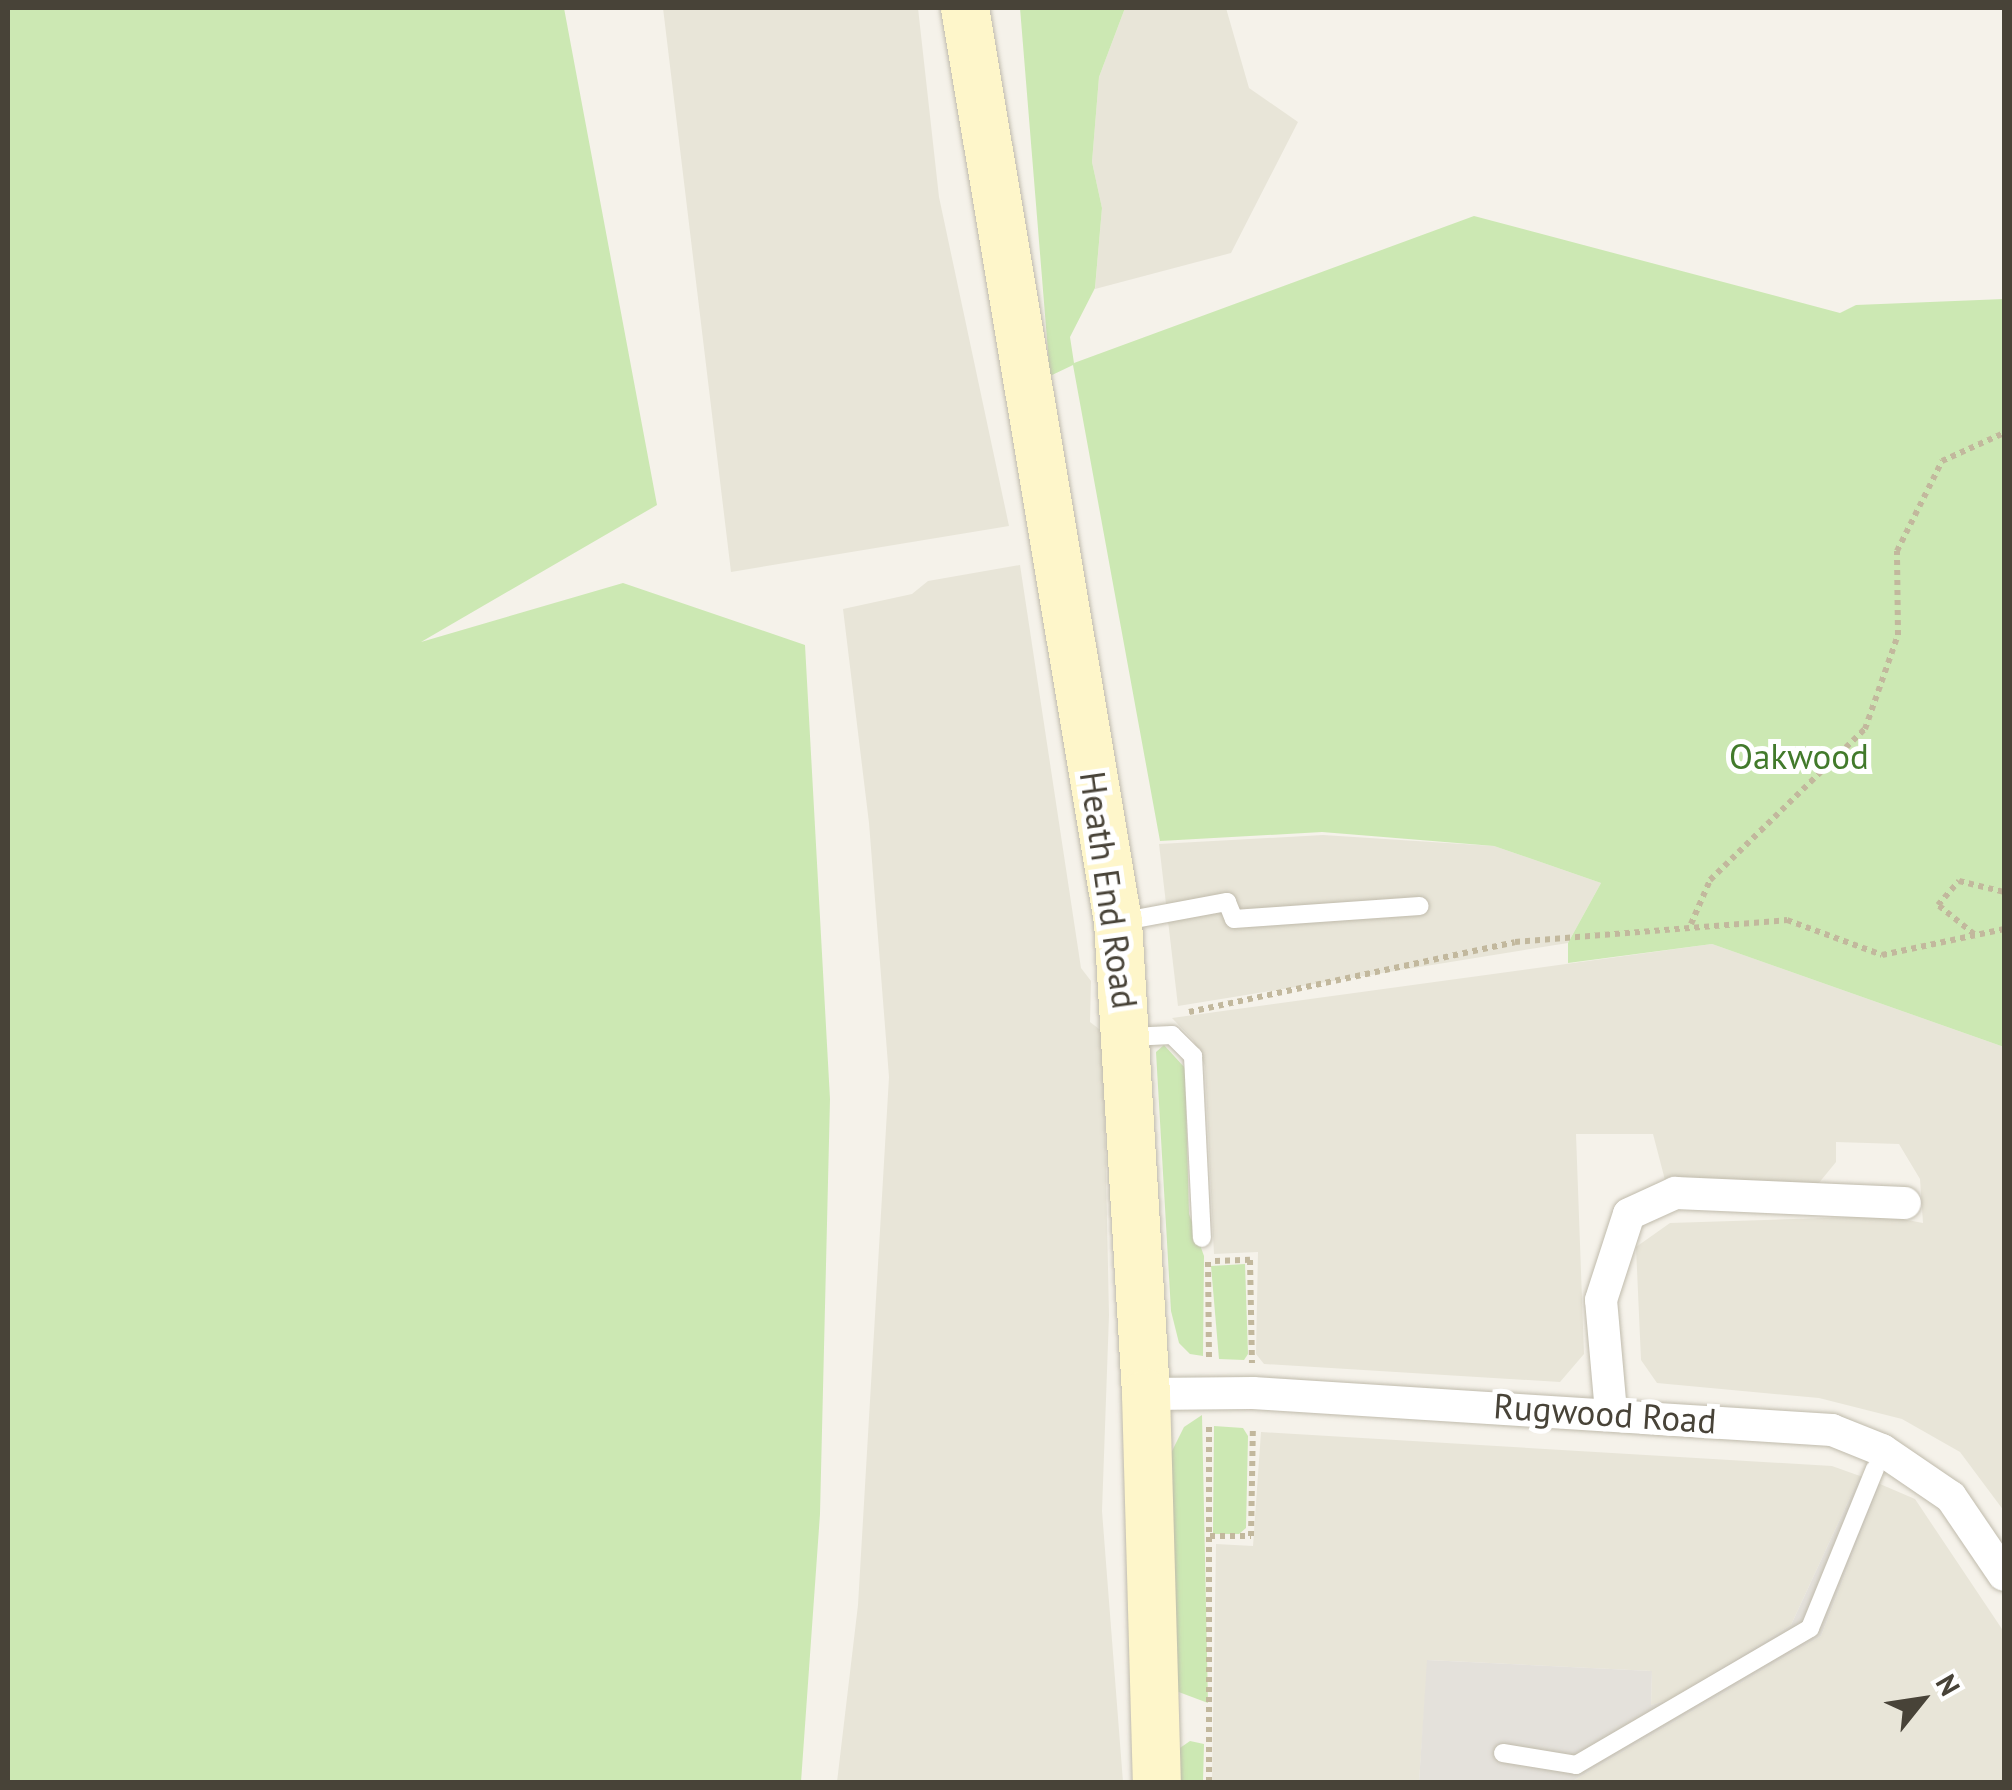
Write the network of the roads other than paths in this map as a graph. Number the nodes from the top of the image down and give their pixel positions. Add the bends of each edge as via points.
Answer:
1 (965, 8) edge
2 (1420, 906) dead end
3 (1118, 922) junction
4 (1128, 1037) junction
5 (1906, 1203) dead end
6 (1202, 1238) dead end
7 (1146, 1394) junction
8 (1610, 1412) junction
9 (1874, 1469) dead end
10 (2004, 1575) edge
11 (1503, 1753) dead end
12 (1158, 1782) edge

1 - 3 street, Heath End Road
2 - 3 lane via 1234,919 1227,902
3 - 4 street, Heath End Road
4 - 6 lane via 1172,1035 1194,1056
4 - 7 street, Heath End Road
5 - 8 street via 1675,1193 1629,1214 1600,1300
7 - 8 street, Rugwood Road
7 - 12 street, Heath End Road
8 - 10 street, Rugwood Road via 1832,1430 1882,1450 1950,1497
9 - 11 lane via 1810,1628 1576,1765

